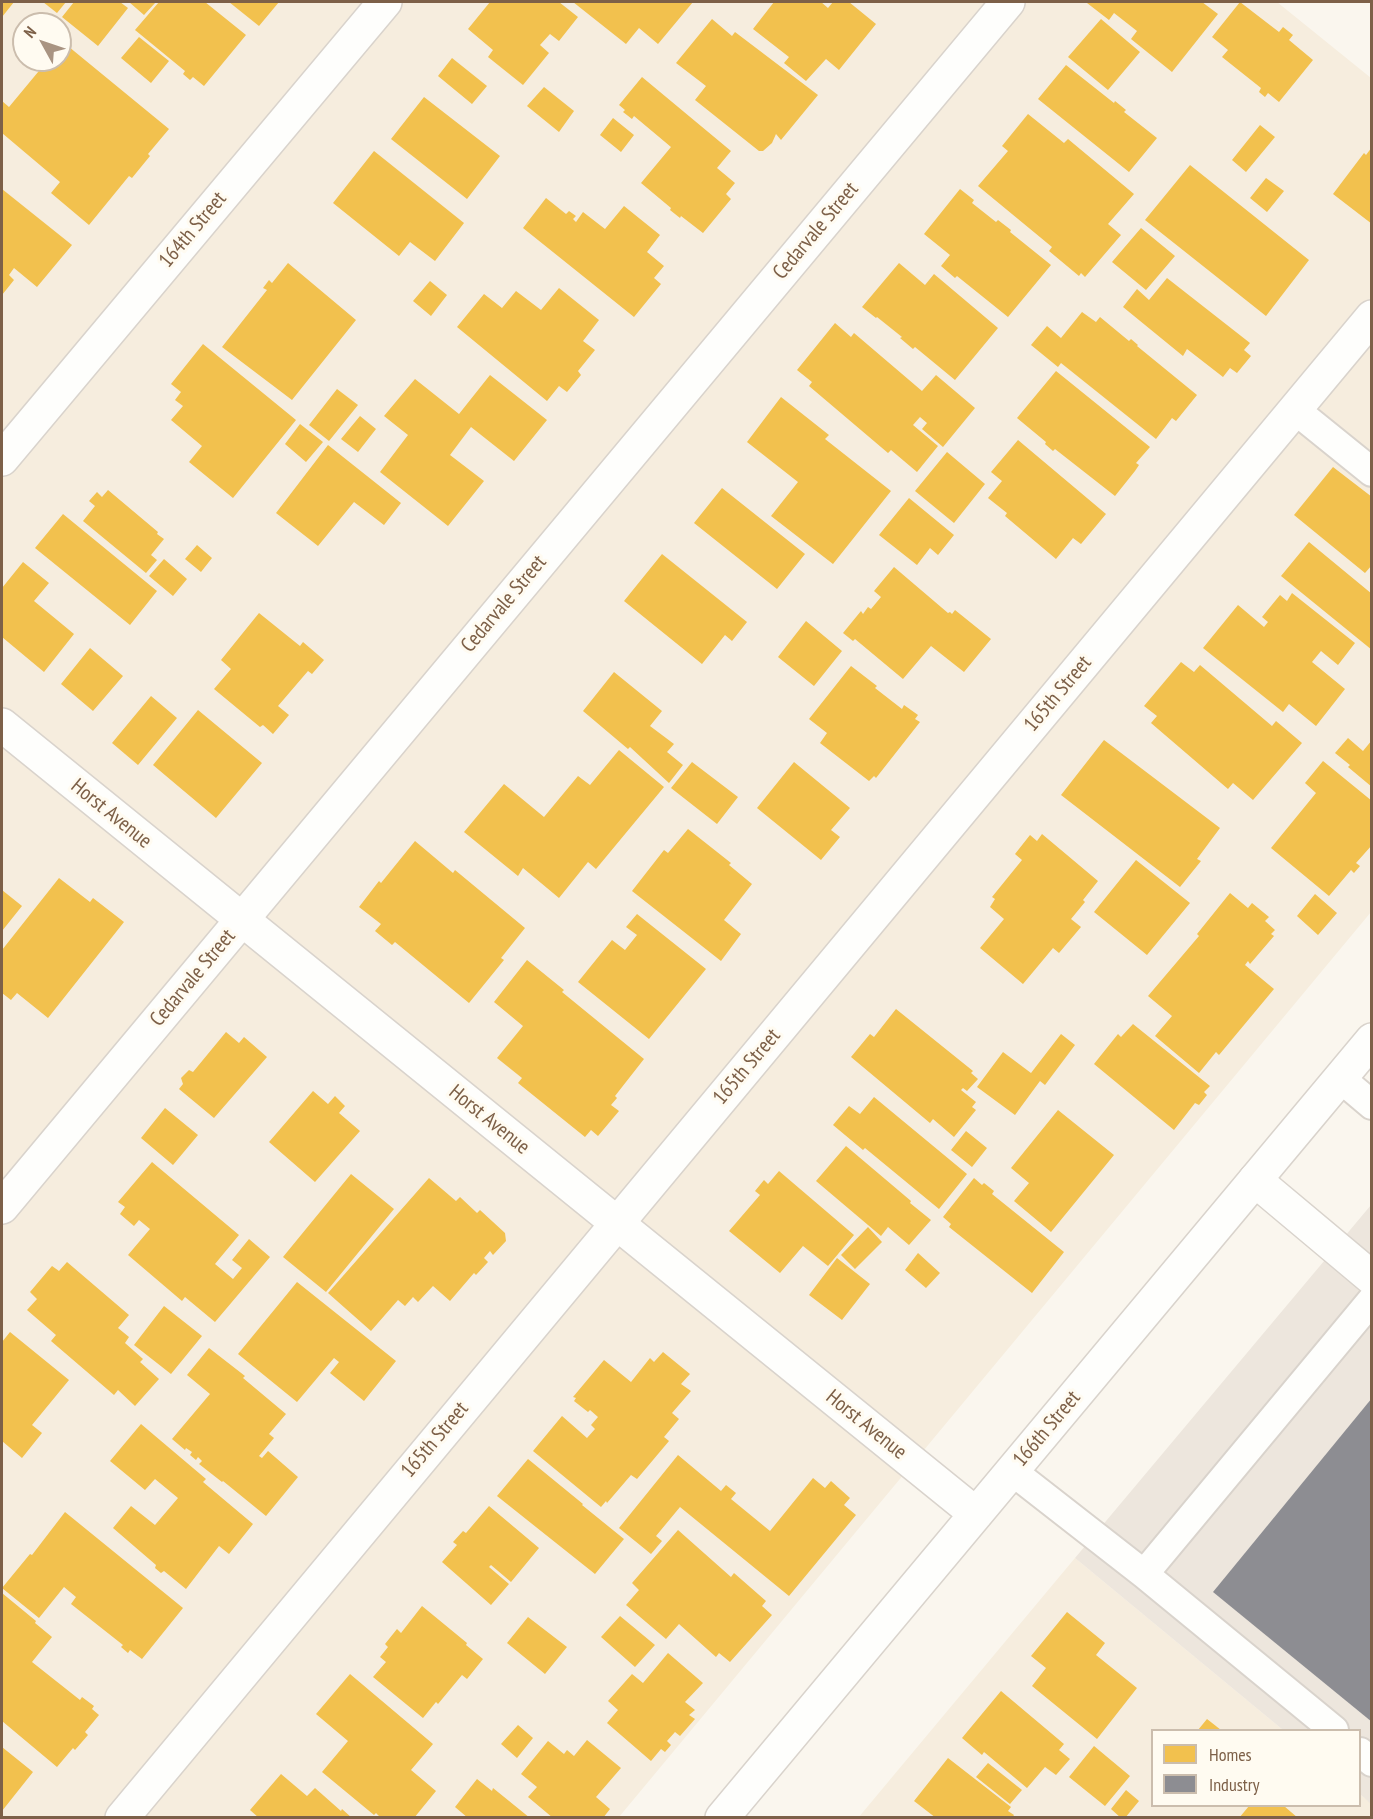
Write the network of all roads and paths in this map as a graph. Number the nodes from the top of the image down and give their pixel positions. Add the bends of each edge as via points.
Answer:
1 (385, 2) edge
2 (1008, 2) edge
3 (1371, 317) edge
4 (1294, 409) junction
5 (2, 459) edge
6 (1371, 472) edge
7 (2, 725) edge
8 (241, 919) junction
9 (1371, 1040) edge
10 (1340, 1078) junction
11 (1371, 1105) edge
12 (1255, 1180) junction
13 (2, 1207) edge
14 (616, 1223) junction
15 (1371, 1278) edge
16 (1371, 1300) edge
17 (1012, 1471) junction
18 (976, 1514) junction
19 (1144, 1574) junction
20 (1332, 1729) edge
21 (122, 1818) edge
22 (722, 1818) edge

1 - 5 street, 164th Street
2 - 8 street, Cedarvale Street
3 - 4 street, 165th Street
4 - 6 lane
4 - 14 street, 165th Street
7 - 8 street, Horst Avenue
8 - 13 street, Cedarvale Street
8 - 14 street, Horst Avenue
9 - 10 street, 166th Street
10 - 11 lane
10 - 12 street, 166th Street
12 - 15 street
12 - 17 street, 166th Street
14 - 18 street, Horst Avenue
14 - 21 street, 165th Street
16 - 19 lane
17 - 18 street, 166th Street
17 - 19 lane
18 - 22 street, 166th Street
19 - 20 lane

